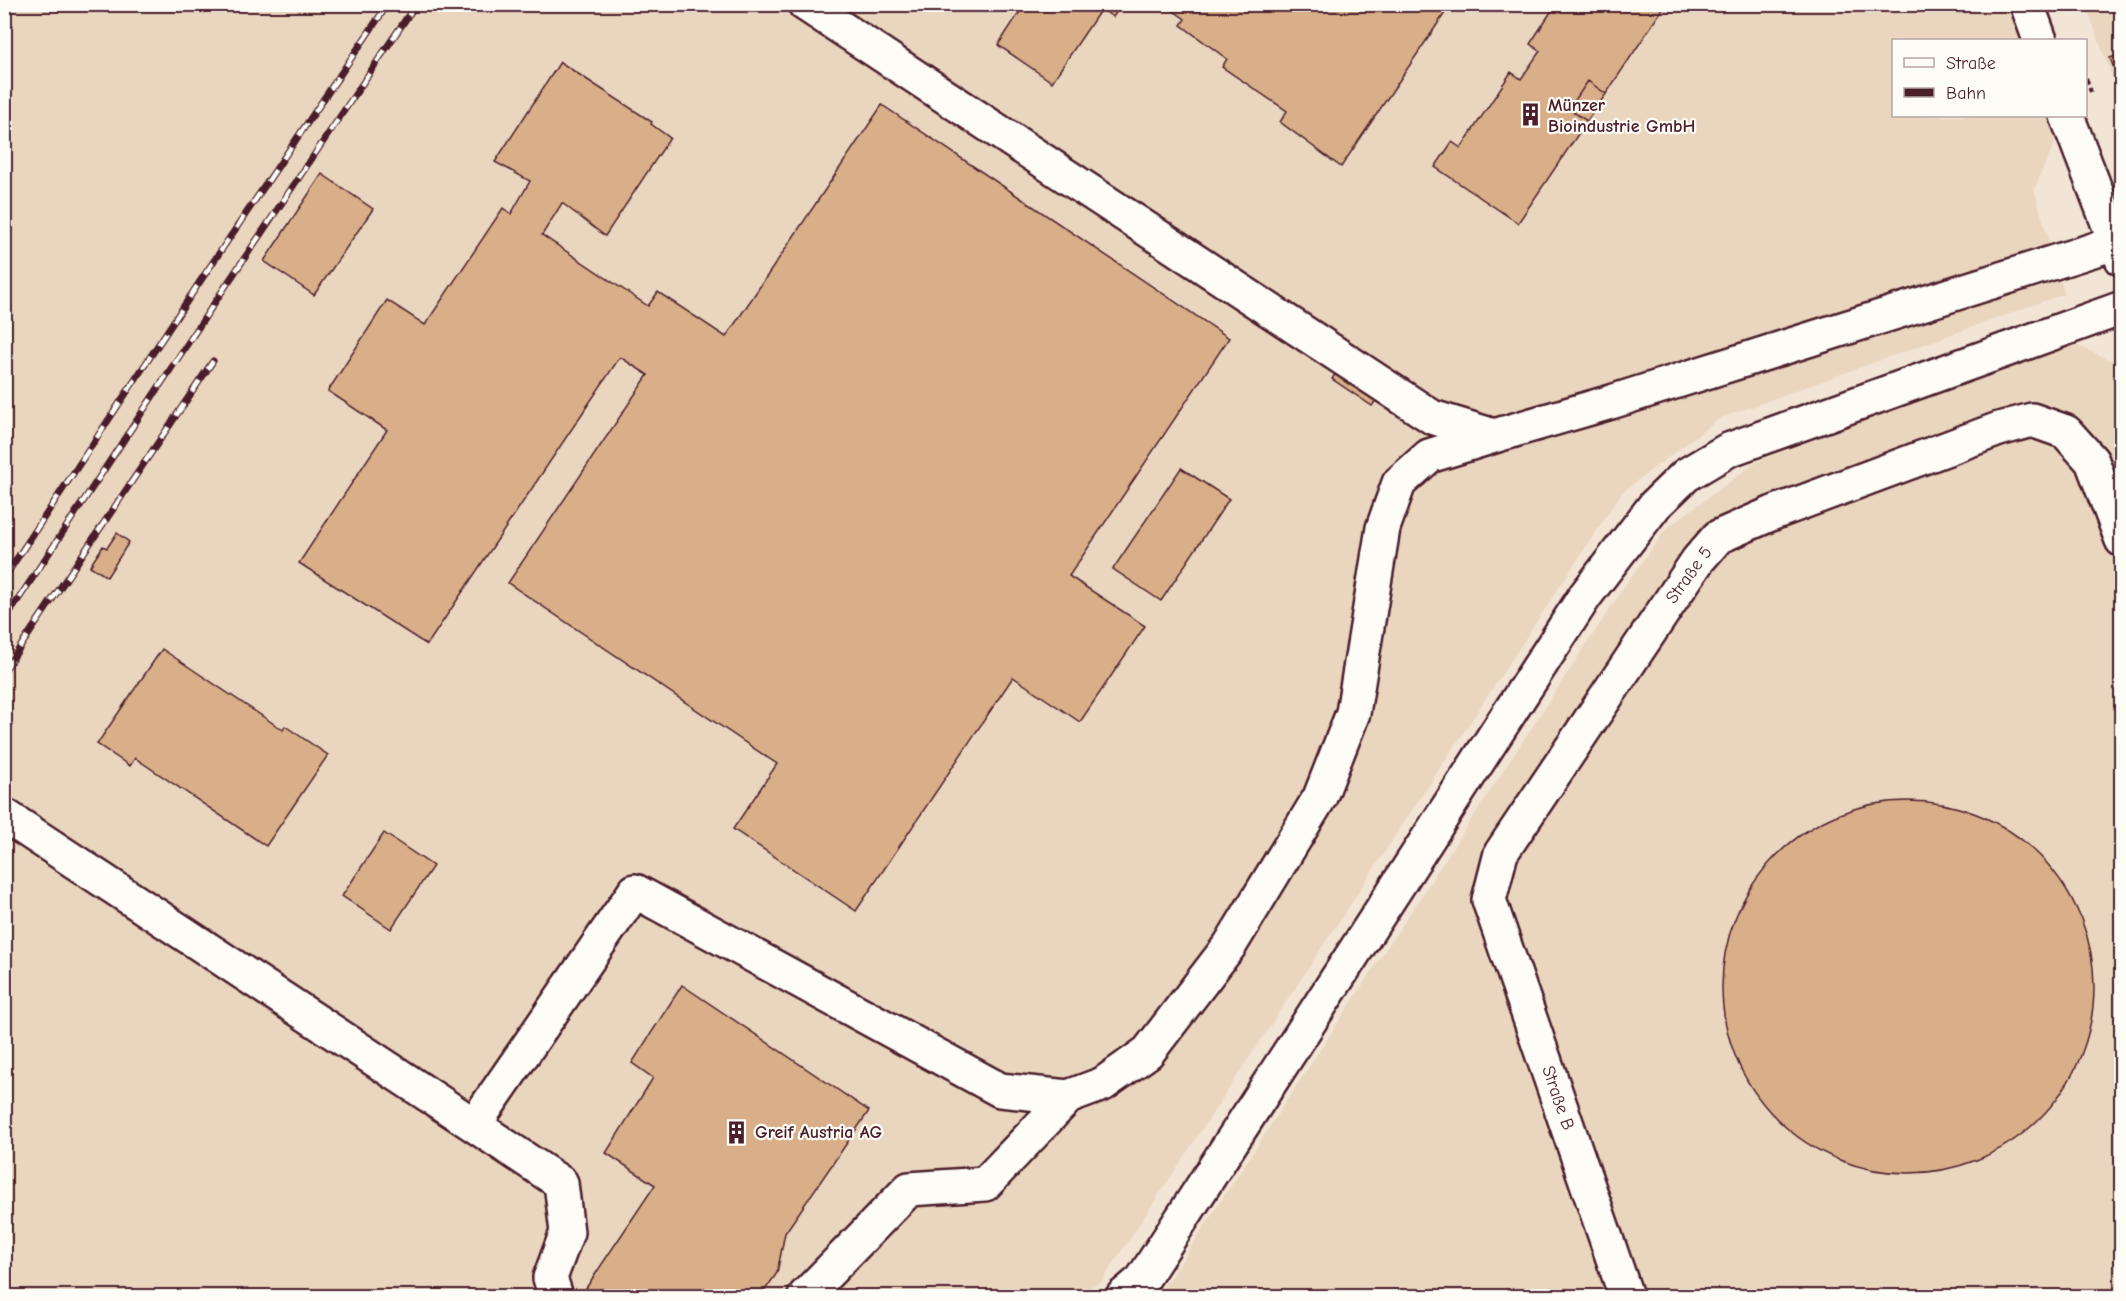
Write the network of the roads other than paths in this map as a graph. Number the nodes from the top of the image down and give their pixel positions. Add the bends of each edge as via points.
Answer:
1 (2027, 4) edge
2 (815, 7) edge
3 (2040, 39) edge
4 (2067, 117) edge
5 (2118, 251) edge
6 (2121, 308) edge
7 (1494, 436) junction
8 (2121, 540) edge
9 (4, 815) edge
10 (1490, 900) joint
11 (1068, 1097) junction
12 (474, 1125) junction
13 (556, 1296) edge
14 (805, 1296) edge
15 (1123, 1296) edge
16 (1626, 1296) edge

1 - 3 lane
2 - 7 lane via 1432,417
4 - 5 lane
5 - 7 lane
6 - 15 lane via 1728,450 1686,475 1655,505 1585,596 1142,1280
7 - 11 lane via 1429,456 1399,483 1383,528 1353,713 1320,796 1230,945 1148,1052 1103,1084
8 - 10 lane, Straße 5 via 2092,460 2066,432 2032,420 1773,513 1718,537 1698,560 1501,853
9 - 12 lane
10 - 16 lane, Straße B
11 - 12 lane via 1000,1090 634,891
11 - 14 lane via 985,1184 909,1189
12 - 13 lane via 561,1183 567,1232 550,1278

